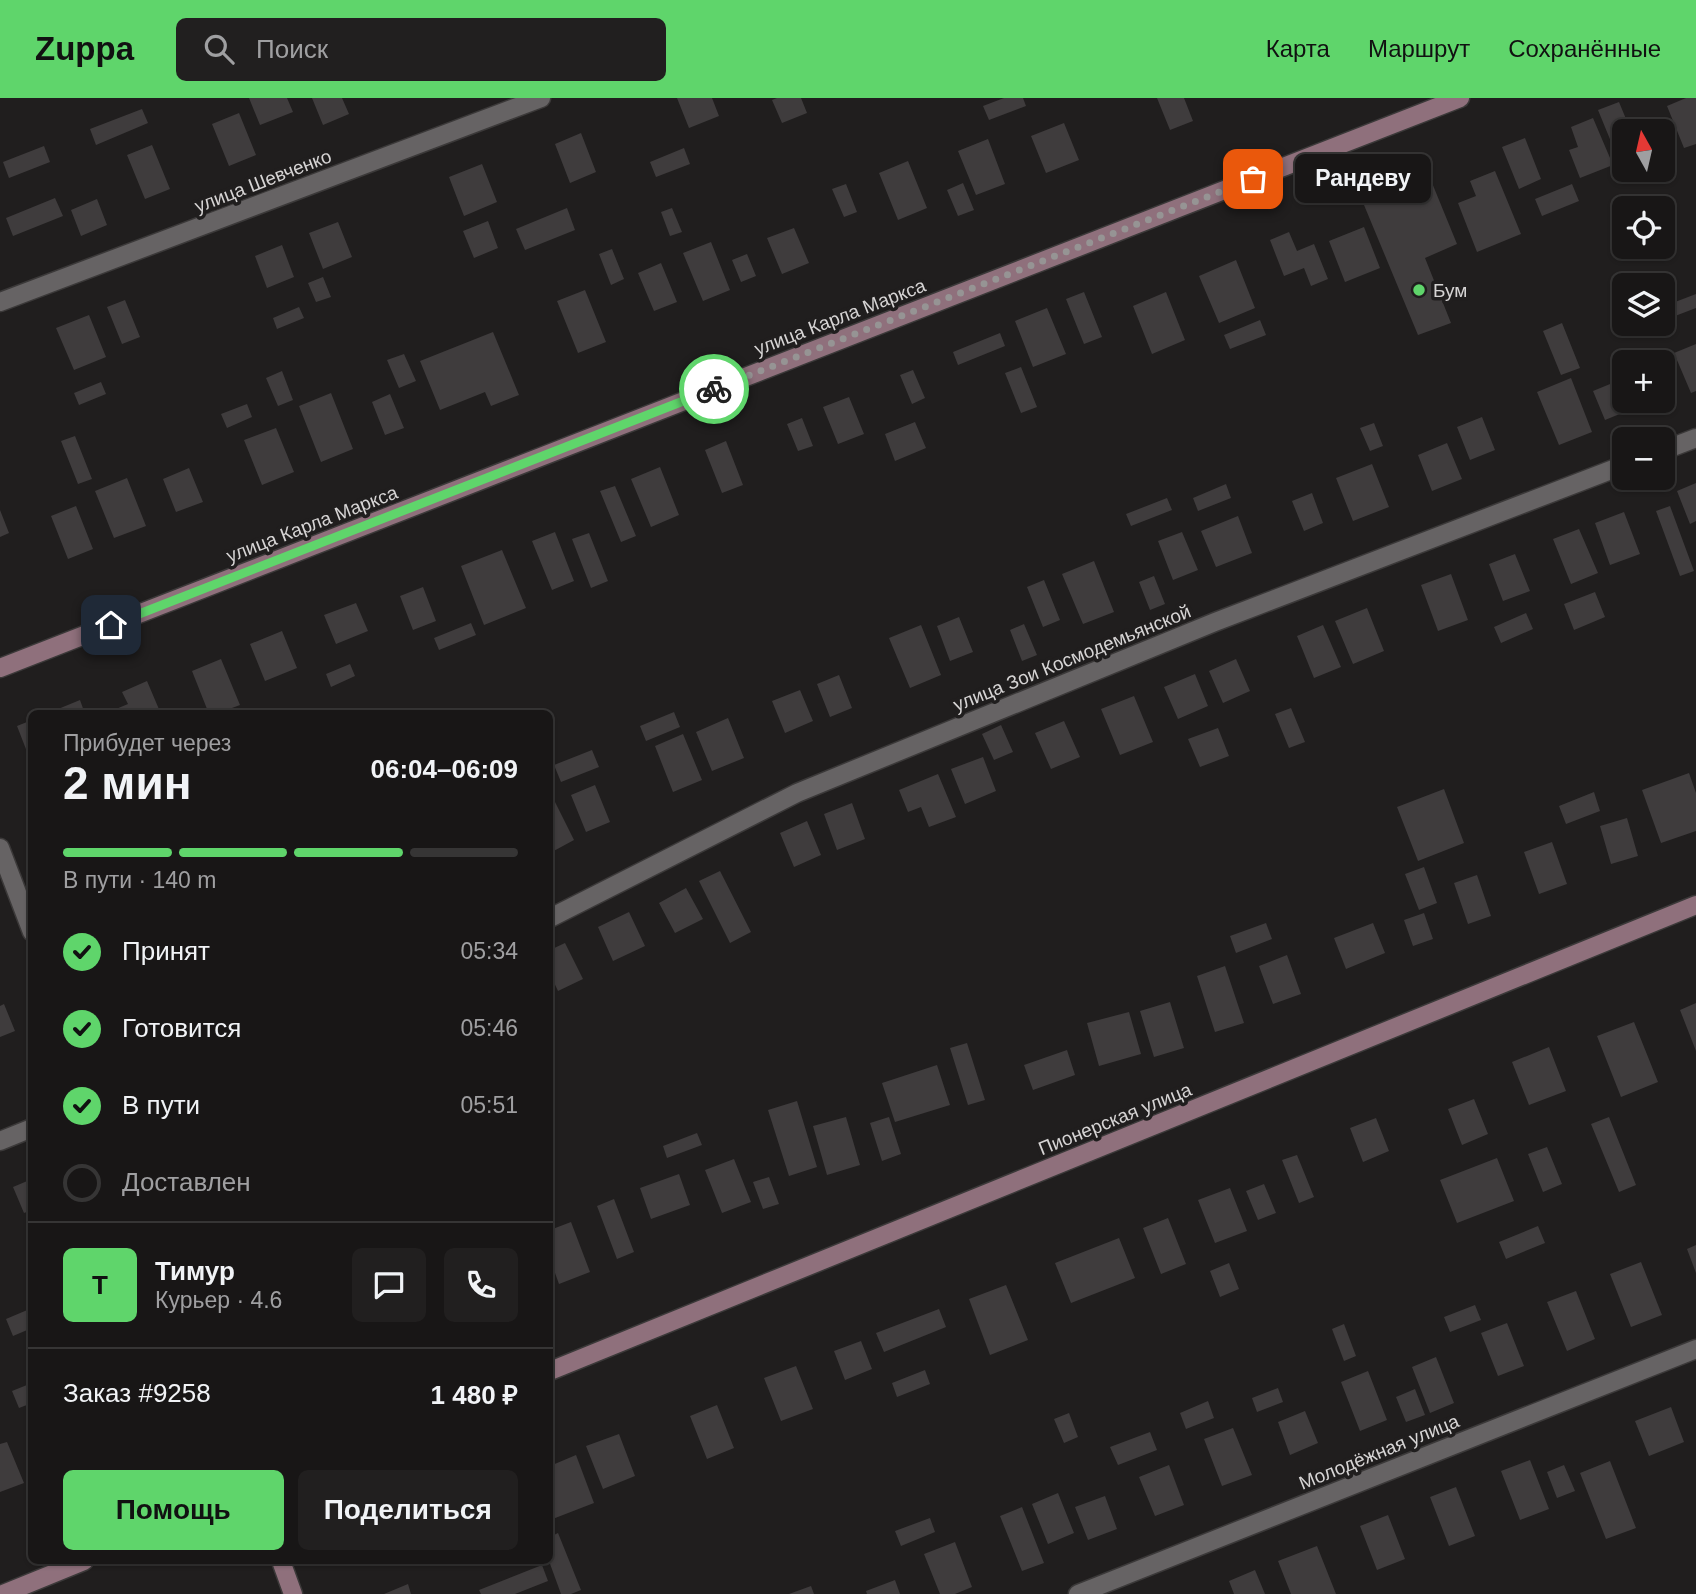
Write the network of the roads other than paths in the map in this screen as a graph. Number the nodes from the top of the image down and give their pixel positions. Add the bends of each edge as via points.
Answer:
1 (541, 98) edge
2 (1460, 98) edge
3 (0, 302) edge
4 (1696, 438) edge
5 (1675, 446) edge
6 (1612, 471) edge
7 (0, 668) edge
8 (0, 848) edge
9 (1696, 905) edge
10 (553, 916) edge
11 (28, 922) edge
12 (28, 1130) edge
13 (0, 1140) edge
14 (1696, 1349) edge
15 (553, 1370) edge
16 (76, 1564) edge
17 (282, 1564) edge
18 (3, 1594) edge
19 (293, 1594) edge
20 (1078, 1594) edge

1 - 3 street, улица Шевченко
2 - 7 street, улица Карла Маркса
4 - 5 street
6 - 10 street, улица Зои Космодемьянской via 1214,622 797,793
8 - 11 street
9 - 15 street, Пионерская улица
12 - 13 street
14 - 20 street, Молодёжная улица
16 - 18 street
17 - 19 street

